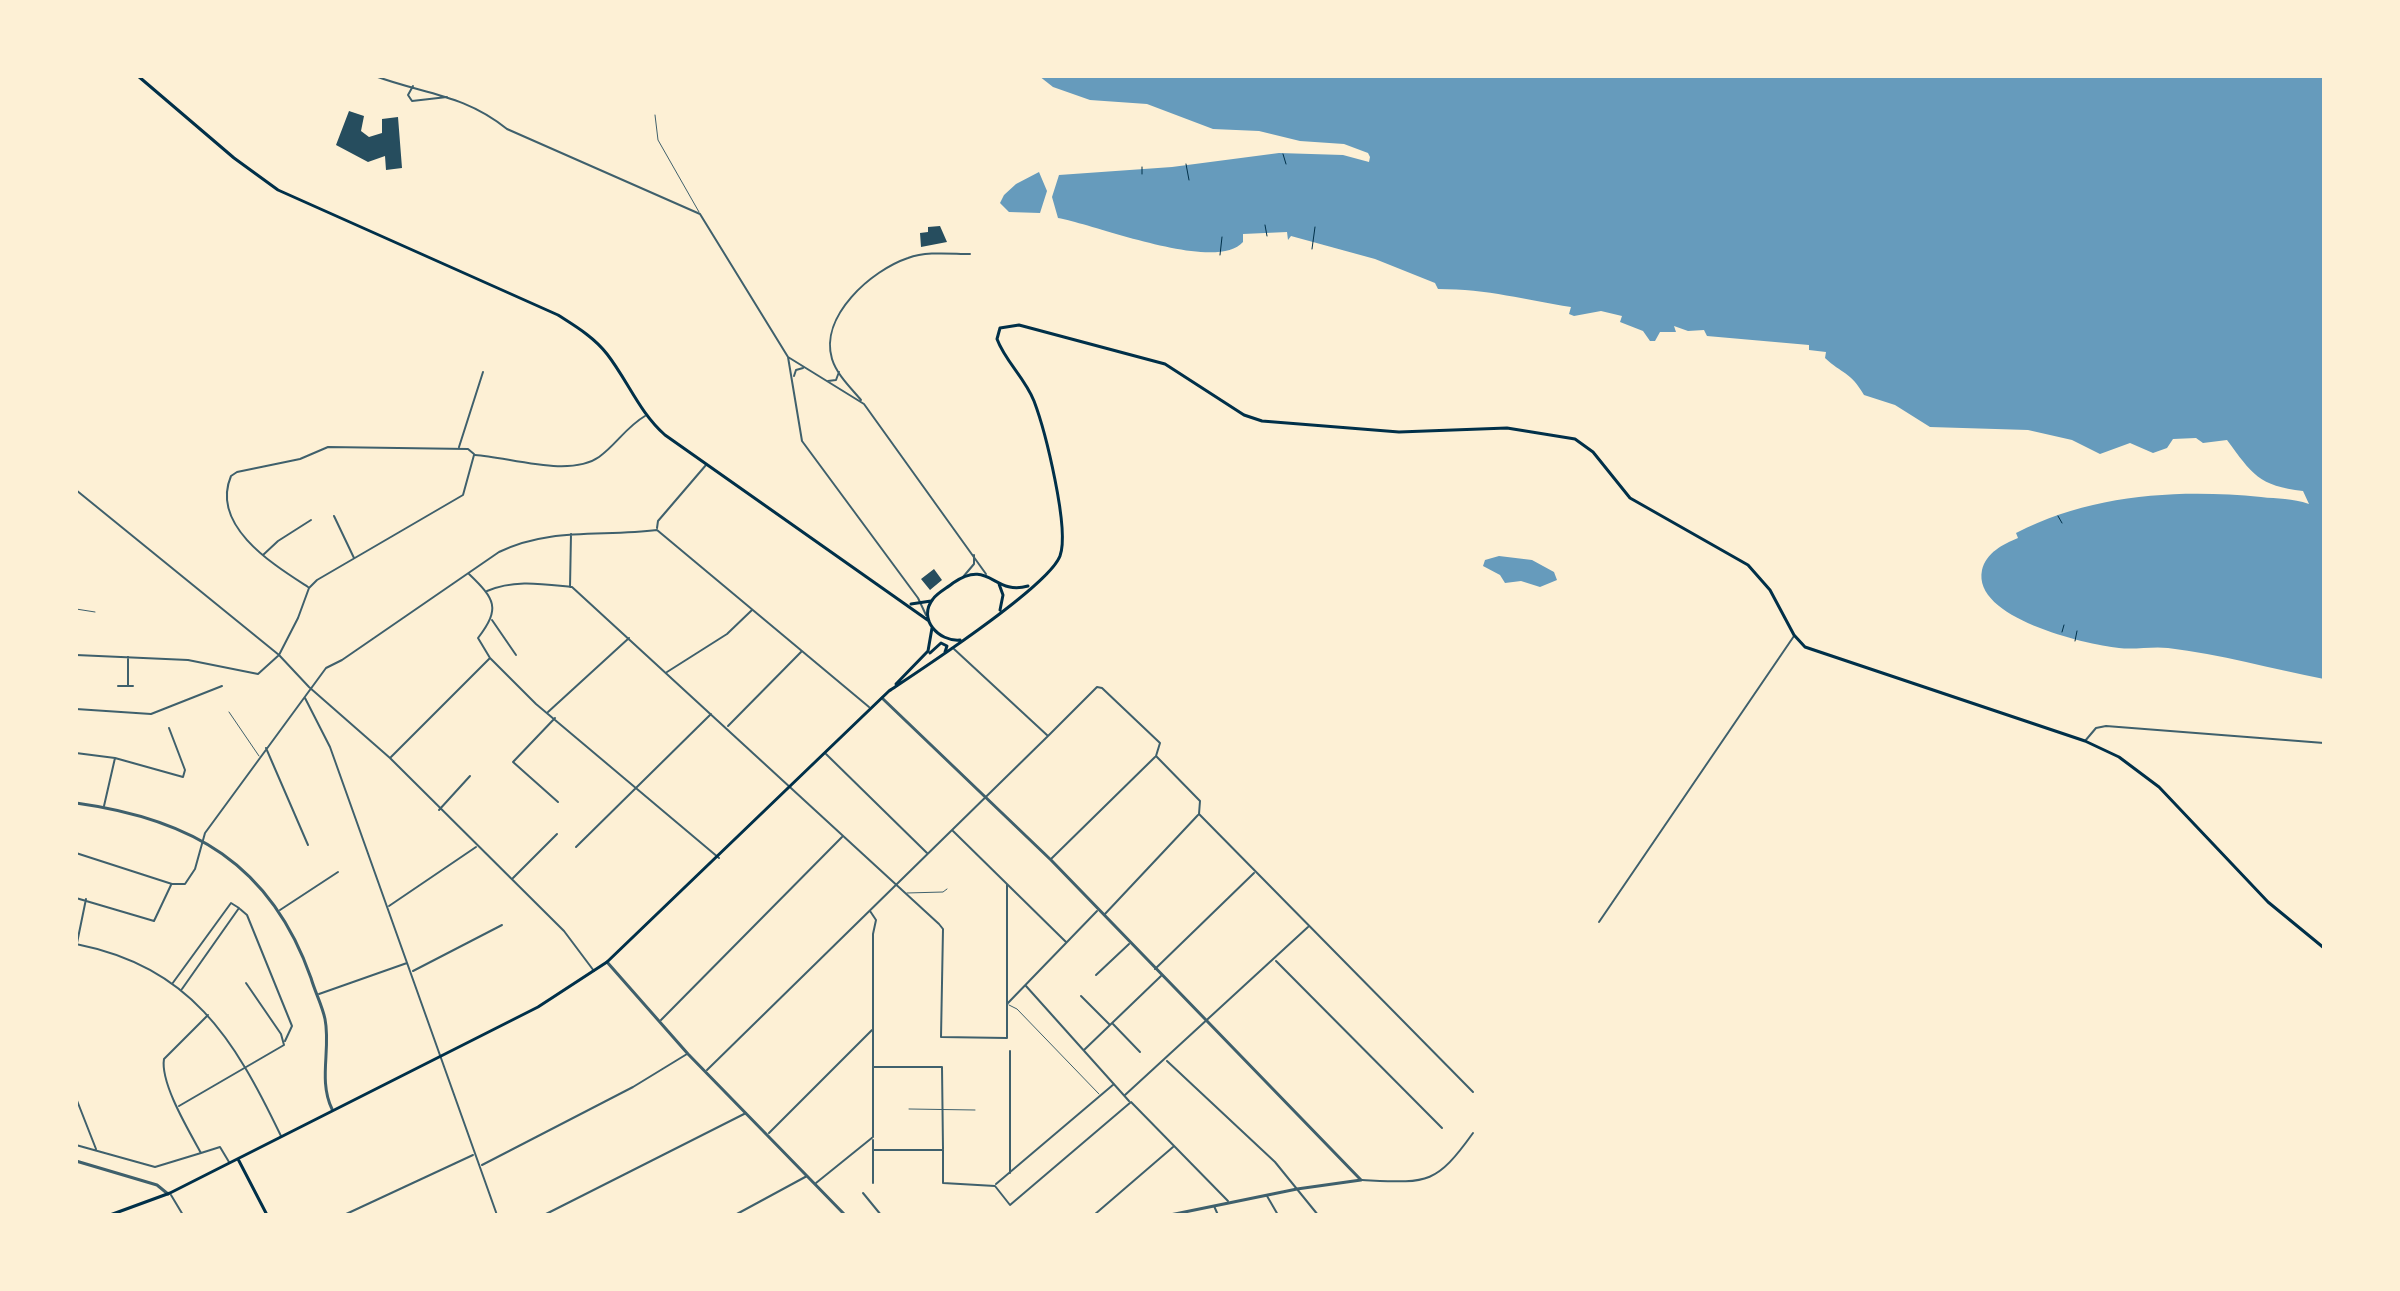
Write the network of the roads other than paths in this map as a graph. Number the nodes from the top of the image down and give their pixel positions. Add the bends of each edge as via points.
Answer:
1 (138, 76) edge
2 (375, 76) edge
3 (414, 85) junction
4 (450, 96) junction
5 (655, 115) dead end
6 (700, 214) junction
7 (970, 254) dead end
8 (788, 357) junction
9 (804, 367) junction
10 (483, 372) dead end
11 (839, 372) junction
12 (793, 376) junction
13 (827, 381) junction
14 (864, 404) junction
15 (645, 416) junction
16 (459, 449) junction
17 (474, 455) junction
18 (706, 465) junction
19 (76, 490) edge
20 (334, 516) dead end
21 (311, 520) dead end
22 (657, 530) junction
23 (571, 533) junction
24 (972, 551) junction
25 (262, 556) junction
26 (355, 560) junction
27 (469, 573) junction
28 (986, 574) junction
29 (963, 577) junction
30 (1037, 581) junction
31 (999, 584) junction
32 (570, 587) junction
33 (309, 588) junction
34 (487, 591) junction
35 (931, 601) junction
36 (921, 603) junction
37 (908, 604) junction
38 (76, 609) edge
39 (753, 609) junction
40 (95, 612) dead end
41 (998, 614) junction
42 (492, 619) junction
43 (929, 621) junction
44 (932, 628) junction
45 (1794, 635) junction
46 (630, 637) junction
47 (964, 639) junction
48 (952, 648) junction
49 (802, 651) junction
50 (76, 655) edge
51 (279, 655) junction
52 (516, 655) dead end
53 (943, 655) junction
54 (128, 656) junction
55 (924, 657) junction
56 (490, 658) junction
57 (667, 672) junction
58 (118, 686) dead end
59 (128, 686) junction
60 (133, 686) dead end
61 (222, 686) dead end
62 (309, 687) junction
63 (889, 691) junction
64 (304, 697) junction
65 (882, 698) junction
66 (870, 708) junction
67 (76, 709) edge
68 (229, 712) dead end
69 (548, 712) junction
70 (712, 713) junction
71 (555, 717) junction
72 (727, 727) junction
73 (169, 728) dead end
74 (1048, 736) junction
75 (2085, 741) junction
76 (2324, 743) edge
77 (266, 747) junction
78 (76, 753) edge
79 (825, 753) junction
80 (259, 756) junction
81 (1156, 756) junction
82 (115, 758) junction
83 (390, 758) junction
84 (470, 776) dead end
85 (791, 786) junction
86 (635, 787) junction
87 (987, 797) junction
88 (558, 802) dead end
89 (76, 803) edge
90 (104, 807) junction
91 (439, 810) junction
92 (1199, 814) junction
93 (952, 830) junction
94 (557, 834) dead end
95 (843, 836) junction
96 (201, 840) junction
97 (308, 845) dead end
98 (477, 847) junction
99 (576, 847) dead end
100 (76, 853) edge
101 (928, 853) junction
102 (719, 858) junction
103 (1051, 860) junction
104 (338, 872) dead end
105 (1255, 872) junction
106 (512, 880) junction
107 (172, 884) junction
108 (897, 884) junction
109 (1007, 884) junction
110 (947, 889) dead end
111 (905, 893) junction
112 (76, 898) edge
113 (86, 899) junction
114 (389, 906) junction
115 (239, 908) junction
116 (280, 910) junction
117 (869, 910) junction
118 (1098, 910) junction
119 (1104, 916) junction
120 (1599, 922) dead end
121 (502, 925) dead end
122 (1309, 926) junction
123 (1066, 942) junction
124 (1130, 943) junction
125 (76, 944) edge
126 (2324, 948) edge
127 (1275, 960) junction
128 (408, 962) junction
129 (607, 962) junction
130 (1155, 969) junction
131 (411, 972) junction
132 (595, 972) junction
133 (1096, 975) dead end
134 (1161, 976) junction
135 (246, 983) dead end
136 (172, 984) junction
137 (1026, 986) junction
138 (181, 990) junction
139 (317, 995) junction
140 (1081, 996) dead end
141 (1006, 1004) junction
142 (209, 1015) junction
143 (660, 1021) junction
144 (1208, 1022) junction
145 (1111, 1024) junction
146 (873, 1030) junction
147 (284, 1042) junction
148 (1084, 1050) junction
149 (1010, 1051) dead end
150 (1140, 1052) dead end
151 (688, 1054) junction
152 (441, 1057) junction
153 (1166, 1060) junction
154 (248, 1067) junction
155 (874, 1067) junction
156 (706, 1070) junction
157 (1114, 1084) junction
158 (1473, 1092) dead end
159 (1125, 1095) junction
160 (1101, 1096) junction
161 (76, 1098) edge
162 (1131, 1102) junction
163 (179, 1106) junction
164 (332, 1109) junction
165 (909, 1109) dead end
166 (942, 1109) junction
167 (975, 1110) dead end
168 (746, 1113) junction
169 (1442, 1128) dead end
170 (1473, 1133) dead end
171 (767, 1134) junction
172 (281, 1137) junction
173 (873, 1137) junction
174 (76, 1145) edge
175 (1174, 1146) junction
176 (96, 1150) junction
177 (873, 1150) junction
178 (943, 1150) junction
179 (201, 1153) junction
180 (475, 1155) junction
181 (238, 1159) junction
182 (76, 1161) edge
183 (229, 1163) junction
184 (479, 1166) junction
185 (1010, 1173) junction
186 (808, 1175) junction
187 (1361, 1180) junction
188 (873, 1183) dead end
189 (816, 1184) junction
190 (995, 1186) junction
191 (1297, 1189) junction
192 (863, 1193) dead end
193 (169, 1194) junction
194 (1266, 1195) junction
195 (1229, 1202) junction
196 (1213, 1205) junction
197 (110, 1215) edge
198 (183, 1215) edge
199 (267, 1215) edge
200 (344, 1215) edge
201 (497, 1215) edge
202 (544, 1215) edge
203 (735, 1215) edge
204 (845, 1215) edge
205 (881, 1215) edge
206 (1094, 1215) edge
207 (1170, 1215) edge
208 (1218, 1215) edge
209 (1278, 1215) edge
210 (1318, 1215) edge

1 - 15 main road via 278,190 580,329 607,354
2 - 3 street
3 - 4 street
3 - 4 street via 408,95 412,101
4 - 6 street via 485,111 507,129
5 - 6 lane via 658,140
6 - 8 street
7 - 11 street via 910,257 863,287 833,330 832,359
8 - 9 street
8 - 12 street
9 - 12 street
9 - 13 street
10 - 16 street
11 - 13 street via 836,380
11 - 14 street
12 - 36 street via 802,441
13 - 14 street
14 - 24 street
15 - 17 street via 587,463 566,466
15 - 18 main road
16 - 17 street
16 - 25 street via 328,447 300,459 237,472 227,487 233,518
17 - 26 street via 463,495
18 - 22 street via 658,521
18 - 37 main road
19 - 51 street
20 - 26 street
21 - 25 street
22 - 23 street
22 - 39 street
23 - 27 street via 524,540
23 - 32 street
24 - 28 street
24 - 29 street via 974,564
25 - 33 street
26 - 33 street
27 - 34 street
27 - 62 street via 326,668
28 - 29 main road
28 - 31 main road
29 - 35 main road
30 - 31 main road via 1020,588
30 - 41 main road
30 - 45 main road via 1061,555 1062,531 1034,400 997,339 1005,325 1165,364 1262,421 1399,432 1507,428 1575,439 1593,452 1630,498 1748,565 1770,590
31 - 41 main road via 1003,595
32 - 34 street via 522,583
32 - 46 street
33 - 51 street
34 - 42 street
35 - 36 main road
35 - 43 main road
36 - 37 main road
36 - 43 street
37 - 43 main road
38 - 40 lane
39 - 49 street
39 - 57 street via 727,634
41 - 47 main road
42 - 52 street
42 - 56 street via 478,638
43 - 44 main road
44 - 47 main road via 945,639
44 - 55 main road
45 - 75 main road via 1805,647
45 - 120 street
46 - 57 street
46 - 69 street
47 - 48 main road
48 - 53 main road
48 - 74 street
49 - 66 street
49 - 72 street
50 - 54 street
51 - 54 street via 258,674 188,660
51 - 62 street
53 - 55 main road via 947,646 941,643
53 - 63 main road
54 - 59 street
55 - 63 main road
56 - 69 street
56 - 83 street
57 - 70 street
58 - 59 street
59 - 60 street
61 - 67 street via 151,714
62 - 64 street
62 - 83 street
63 - 65 main road
64 - 77 street
64 - 114 street via 330,747
65 - 66 main road
65 - 87 street
66 - 79 main road
68 - 80 lane
69 - 71 street
70 - 72 street
70 - 86 street
71 - 86 street
71 - 88 street via 513,762
72 - 85 street
73 - 82 street via 183,777
74 - 81 street via 1100,686 1160,743
74 - 87 street
75 - 76 street via 2096,728 2106,726
75 - 126 main road via 2119,757 2159,787 2268,902
77 - 80 street
77 - 97 street
78 - 82 street
79 - 85 main road
79 - 101 street
80 - 96 street
81 - 92 street via 1200,801
81 - 103 street
82 - 90 street
83 - 91 street
84 - 91 street
85 - 95 street
85 - 102 main road
86 - 99 street
86 - 102 street
87 - 93 street
87 - 103 street
89 - 90 street
90 - 96 street
91 - 98 street
92 - 105 street
92 - 119 street
93 - 101 street
93 - 109 street
94 - 106 street
95 - 108 street
95 - 143 street
96 - 107 street via 195,869 185,884
96 - 116 street via 244,869
98 - 106 street
98 - 114 street
100 - 107 street
101 - 108 street
102 - 129 main road
103 - 118 street
104 - 116 street
105 - 122 street
105 - 130 street
106 - 132 street via 564,931
107 - 113 street via 154,921
108 - 111 street
108 - 117 street
109 - 123 street
109 - 141 street
110 - 111 lane
111 - 141 street via 943,929 941,1037 1007,1038
112 - 113 street
113 - 125 street
114 - 128 street
115 - 136 street via 231,903
115 - 138 street
115 - 147 street via 247,915 292,1026
116 - 139 street
117 - 146 street via 876,920
117 - 156 street
118 - 119 street
118 - 123 street
119 - 124 street
121 - 131 street
122 - 127 street
122 - 158 street
123 - 137 street
124 - 130 street
124 - 133 street
125 - 136 street via 129,960
127 - 144 street
127 - 169 street
128 - 131 street
128 - 139 street
129 - 132 main road
129 - 143 street
130 - 134 street
131 - 152 street
132 - 152 main road
134 - 144 street
134 - 145 street
135 - 147 street
136 - 138 street
137 - 141 street
137 - 148 street
138 - 142 street
139 - 164 street via 326,1027 325,1088
140 - 145 street
141 - 160 lane via 1017,1009
142 - 154 street
142 - 163 street via 163,1061
143 - 151 street
144 - 153 street
144 - 187 street
145 - 148 street
145 - 150 street
146 - 155 street
146 - 171 street
147 - 154 street
148 - 157 street
149 - 185 street
151 - 156 street
151 - 184 street
152 - 164 main road
152 - 180 street
153 - 159 street
153 - 191 street
154 - 163 street
154 - 172 street
155 - 166 street via 942,1067
155 - 173 street
156 - 168 street
157 - 159 street
157 - 160 street
159 - 162 street
160 - 185 street
161 - 176 street
162 - 175 street
162 - 190 street via 1010,1205
163 - 179 street
164 - 172 main road
165 - 166 lane
166 - 167 lane
166 - 178 street
168 - 171 street
168 - 202 street
170 - 187 street via 1451,1164 1427,1179
171 - 186 street
172 - 181 main road
173 - 177 street
173 - 189 street
174 - 176 street
175 - 195 street
175 - 206 street
176 - 179 street via 155,1167
177 - 178 street
177 - 188 street
178 - 190 street via 943,1183
179 - 183 street via 220,1147
180 - 184 street
180 - 200 street
181 - 183 main road
181 - 199 main road
182 - 193 street via 157,1185
183 - 193 main road
184 - 201 street
185 - 190 street
186 - 189 street
186 - 203 street
187 - 191 street
189 - 204 street
191 - 194 street
191 - 210 street
192 - 205 street
193 - 197 main road
193 - 198 street
194 - 195 street
194 - 209 street
195 - 196 street
196 - 207 street
196 - 208 street

